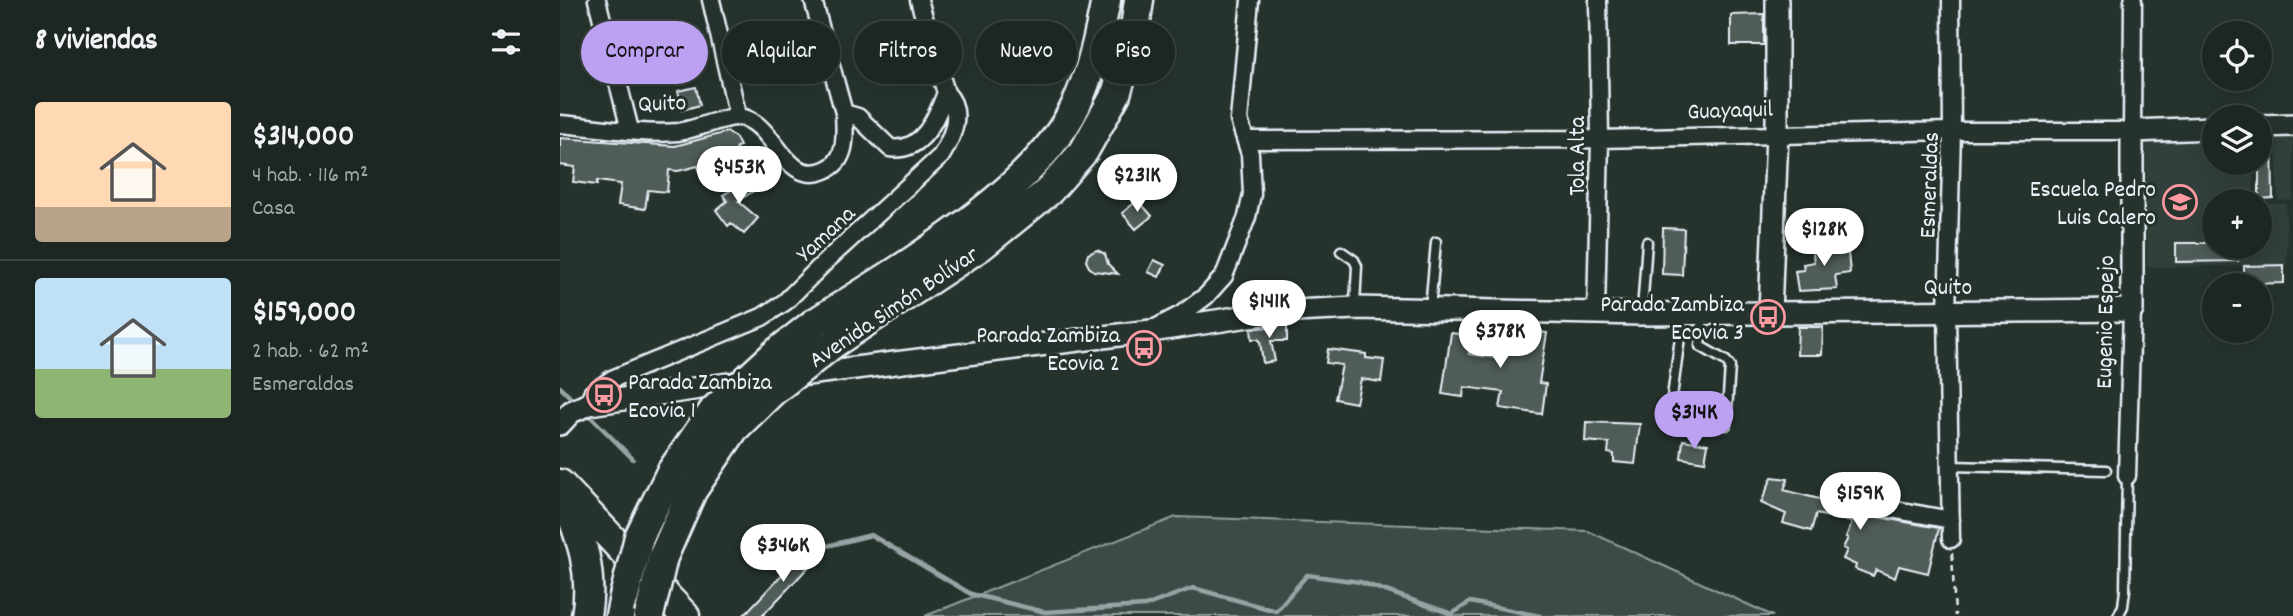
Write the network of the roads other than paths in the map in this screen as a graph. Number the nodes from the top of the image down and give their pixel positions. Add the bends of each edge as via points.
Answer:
1 (597, 0) edge
2 (711, 0) edge
3 (813, 0) edge
4 (919, 0) edge
5 (1106, 0) edge
6 (1139, 0) edge
7 (1250, 0) edge
8 (1598, 0) edge
9 (1777, 0) edge
10 (1951, 0) edge
11 (2133, 0) edge
12 (946, 93) junction
13 (845, 113) junction
14 (738, 117) junction
15 (560, 124) edge
16 (2293, 125) edge
17 (2272, 126) edge
18 (2202, 128) edge
19 (630, 130) junction
20 (1952, 131) junction
21 (2132, 131) junction
22 (1777, 134) junction
23 (1600, 139) junction
24 (1247, 140) junction
25 (1436, 242) dead end
26 (1647, 242) dead end
27 (1341, 251) dead end
28 (1355, 308) junction
29 (1430, 309) junction
30 (2132, 310) junction
31 (1596, 313) junction
32 (1693, 313) junction
33 (1770, 313) junction
34 (1947, 313) junction
35 (1642, 314) junction
36 (1151, 331) junction
37 (589, 404) junction
38 (1671, 412) dead end
39 (560, 424) edge
40 (1726, 425) dead end
41 (1950, 466) junction
42 (2106, 470) dead end
43 (2127, 476) joint
44 (560, 484) edge
45 (1863, 504) dead end
46 (1951, 520) junction
47 (1951, 539) road end
48 (622, 606) edge
49 (586, 616) edge
50 (649, 616) edge
51 (685, 616) edge
52 (2118, 616) edge

1 - 19 street
2 - 14 street
3 - 13 street
4 - 12 street, Yamana
5 - 48 highway, Avenida Simón Bolívar, bridge via 1096,54 1076,104 1055,139 1032,164 994,201 920,256 813,324 714,410 671,472 639,537
6 - 50 highway, Avenida Simón Bolívar, bridge via 1116,94 1084,151 1049,191 981,246 834,343 734,429 692,491 663,557
7 - 24 street via 1238,120
8 - 23 street, Tola Alta
9 - 22 street
10 - 20 street, Esmeraldas
11 - 21 street, Eugenio Espejo
12 - 13 street via 935,122 906,148 890,148 858,117
12 - 37 street, Yamana via 953,103 955,125 941,156 785,302 738,328 612,379 592,393
13 - 14 street via 842,154 831,168 819,173 806,173 789,164 753,122
14 - 19 street, Quito via 678,132
15 - 19 street, Quito
16 - 17 street
18 - 21 street, Guayaquil
20 - 21 street, Guayaquil
20 - 22 street, Guayaquil
20 - 34 street, Esmeraldas
21 - 30 street, Eugenio Espejo
22 - 23 street, Guayaquil
22 - 33 street
23 - 24 street, Guayaquil
23 - 31 street, Tola Alta
24 - 36 street via 1252,194 1224,276 1206,296
25 - 29 lane
26 - 35 lane
27 - 28 lane via 1357,266
28 - 29 street, Quito
28 - 36 street, Quito via 1275,312
29 - 31 street, Quito
30 - 34 street, Quito
30 - 43 street, Eugenio Espejo
31 - 35 street, Quito
32 - 33 street, Quito
32 - 35 street, Quito
32 - 38 lane
32 - 40 lane via 1700,346 1730,366
33 - 34 street, Quito
34 - 41 street, Esmeraldas
36 - 37 street, Quito
37 - 39 street via 571,412
41 - 42 lane
41 - 46 street, Esmeraldas
43 - 52 lane via 2125,590
44 - 49 highway via 584,550 590,591
44 - 51 highway
45 - 46 street
46 - 47 street, Esmeraldas

